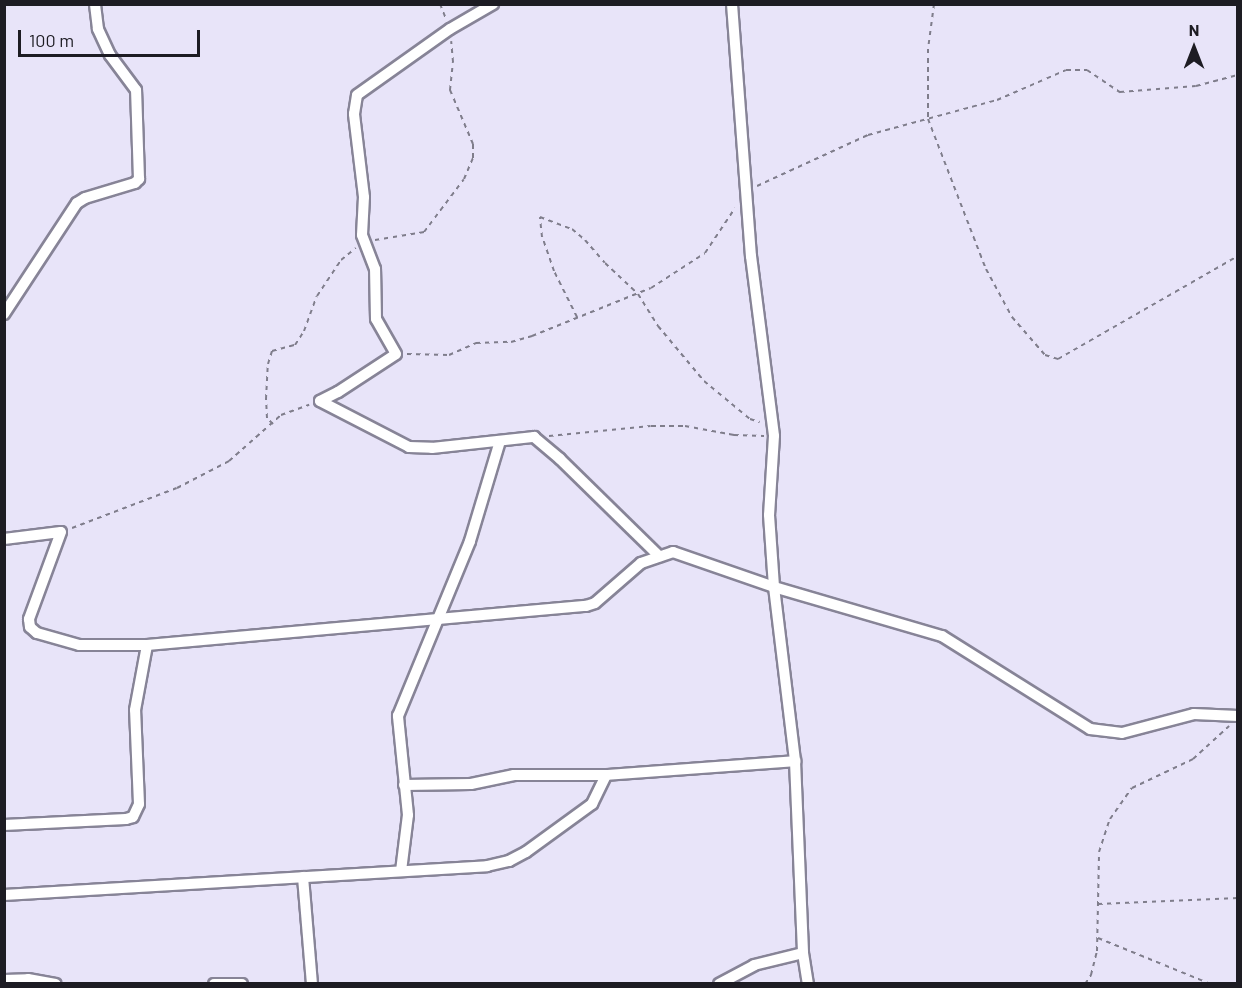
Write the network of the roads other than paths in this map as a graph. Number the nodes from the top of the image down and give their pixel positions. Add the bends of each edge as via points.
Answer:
1 (95, 4) edge
2 (493, 4) edge
3 (732, 4) edge
4 (4, 314) edge
5 (500, 441) junction
6 (4, 539) edge
7 (659, 555) junction
8 (774, 587) junction
9 (440, 619) junction
10 (147, 645) junction
11 (1234, 720) edge
12 (795, 761) junction
13 (606, 775) junction
14 (404, 786) junction
15 (4, 825) edge
16 (401, 871) junction
17 (303, 877) junction
18 (4, 895) edge
19 (803, 953) junction
20 (4, 980) edge
21 (56, 984) edge
22 (214, 984) edge
23 (242, 984) edge
24 (312, 984) edge
25 (719, 984) edge
26 (808, 984) edge

1 - 4 street via 98,29 110,56 136,90 139,179 77,203
2 - 5 street via 450,29 357,95 354,114 364,197 363,243 375,269 376,319 396,354 320,401 409,447
3 - 8 street via 745,191 774,436 769,515
5 - 7 street via 534,437
5 - 9 street via 480,515
6 - 10 street via 61,532 29,619 30,627 37,633 79,645
7 - 8 street via 673,552
7 - 9 street via 641,563 595,603 586,606
8 - 11 street via 942,636 1090,729 1122,733 1194,714
8 - 12 street
9 - 10 street
9 - 14 street via 398,716
10 - 15 street via 135,710 139,804 133,817
12 - 13 street
12 - 19 street
13 - 14 street via 514,775 471,784
13 - 16 street via 592,804 509,861
14 - 16 street via 408,826
16 - 17 street
17 - 18 street
17 - 24 street
19 - 25 street via 754,965
19 - 26 street
20 - 21 street
22 - 23 street

